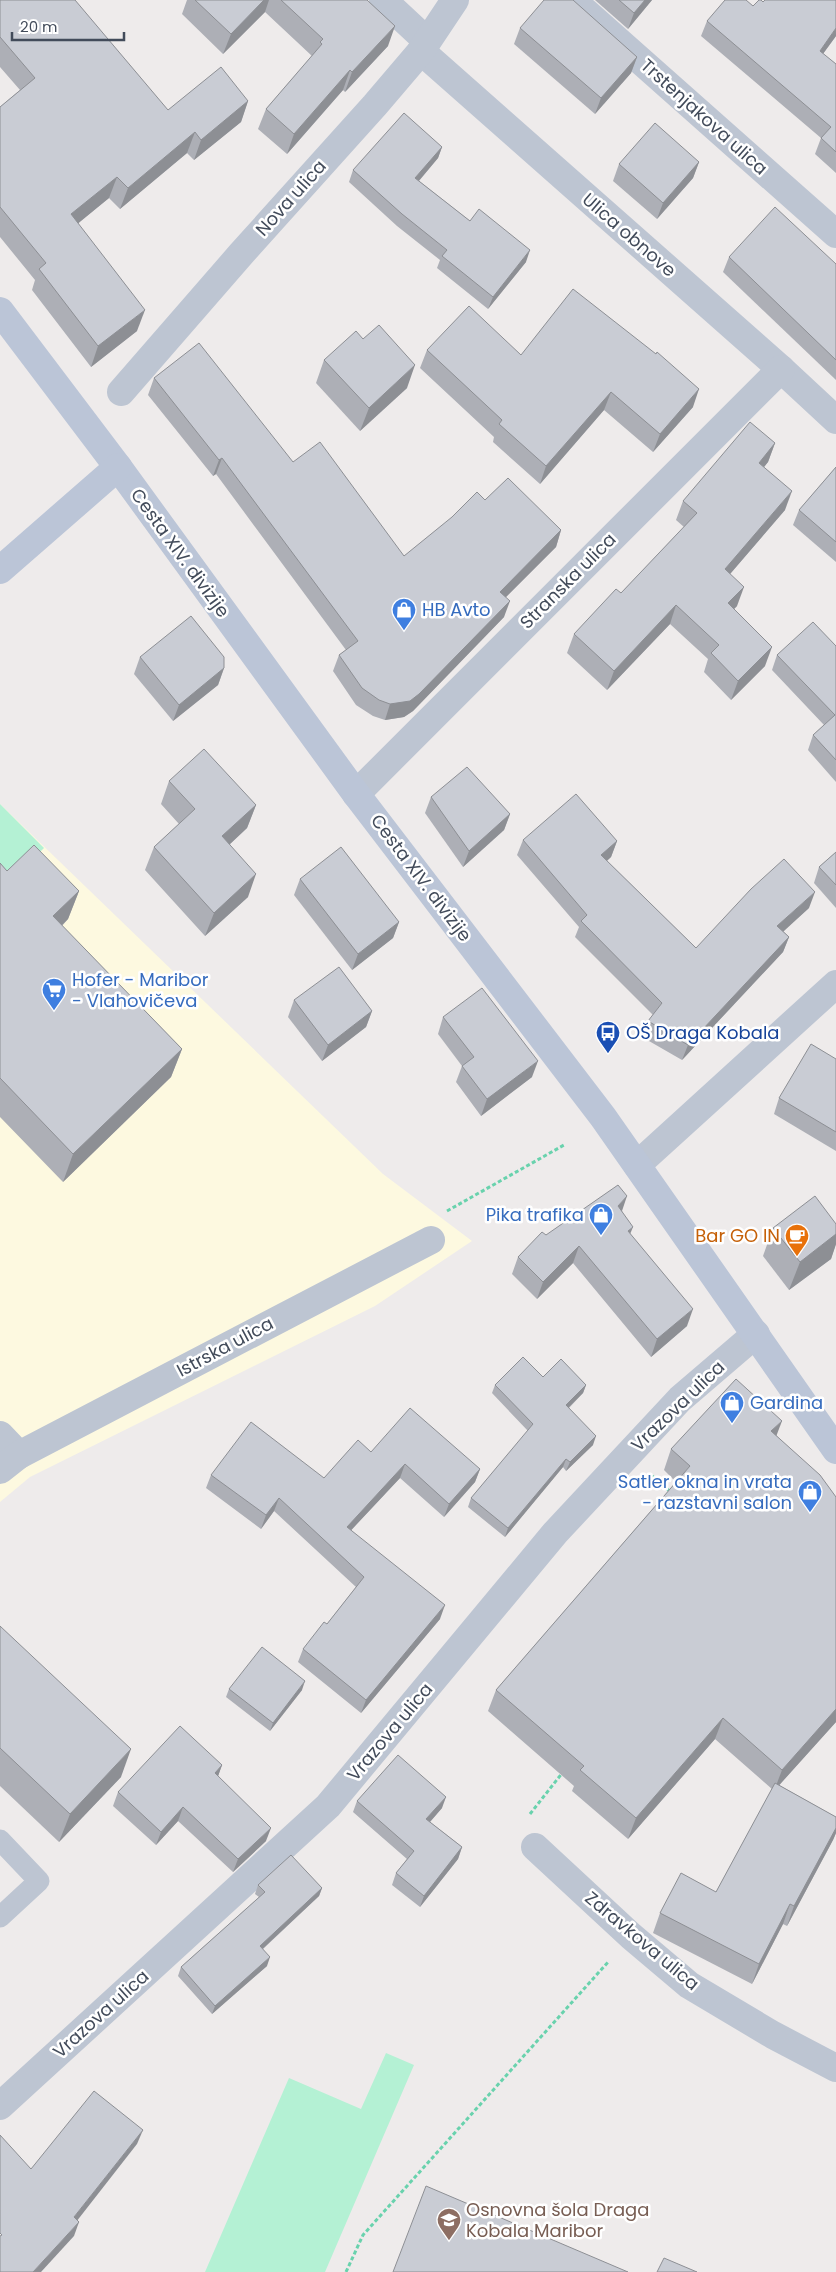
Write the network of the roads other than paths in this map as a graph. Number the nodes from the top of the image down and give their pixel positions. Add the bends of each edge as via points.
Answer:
1 (383, 0) edge
2 (455, 0) edge
3 (572, 0) edge
4 (424, 46) junction
5 (836, 234) edge
6 (0, 311) edge
7 (781, 369) junction
8 (121, 392) dead end
9 (836, 420) edge
10 (118, 467) junction
11 (0, 570) edge
12 (356, 794) junction
13 (836, 984) edge
14 (637, 1165) junction
15 (431, 1240) dead end
16 (756, 1334) junction
17 (0, 1435) edge
18 (836, 1450) edge
19 (9, 1462) edge
20 (0, 1840) edge
21 (535, 1847) road end
22 (0, 1917) edge
23 (836, 2068) edge
24 (0, 2106) edge

1 - 4 street, Ulica obnove
2 - 4 street, Nova ulica
3 - 5 street, Trstenjakova ulica
4 - 7 street, Ulica obnove
4 - 8 street, Nova ulica
6 - 10 street, Cesta XIV. divizije
7 - 9 street, Ulica obnove
7 - 12 street, Stranska ulica
10 - 11 street
10 - 12 street, Cesta XIV. divizije
12 - 14 street, Cesta XIV. divizije
13 - 14 street
14 - 16 street, Cesta XIV. divizije
15 - 19 street, Istrska ulica
16 - 18 street, Cesta XIV. divizije
16 - 24 street, Vrazova ulica via 680,1400 555,1533 328,1806
17 - 19 street, Istrska ulica
20 - 22 lane via 39,1881
21 - 23 street, Zdravkova ulica via 689,1985 772,2035

